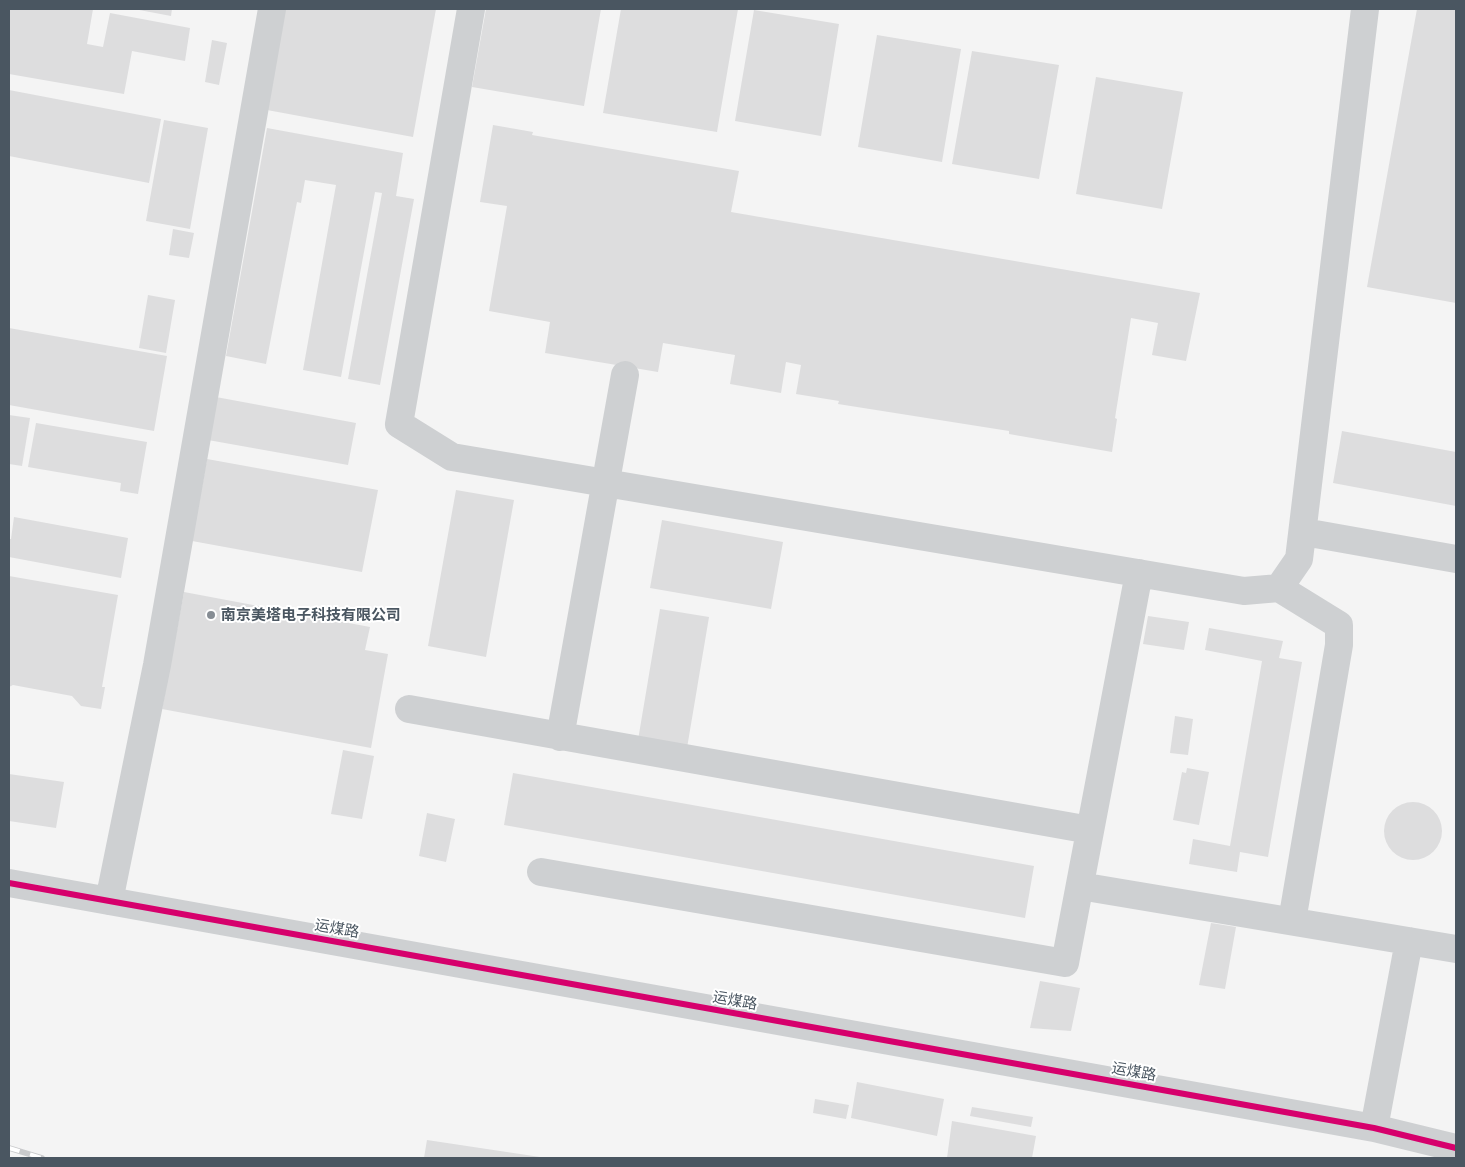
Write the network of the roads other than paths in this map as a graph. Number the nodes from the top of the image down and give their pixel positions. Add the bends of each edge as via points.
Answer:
1 (272, 9) edge
2 (471, 9) edge
3 (1365, 9) edge
4 (625, 375) dead end
5 (606, 483) junction
6 (1304, 532) junction
7 (1456, 559) edge
8 (1139, 573) junction
9 (1279, 588) junction
10 (409, 709) dead end
11 (560, 737) junction
12 (1090, 830) junction
13 (541, 872) dead end
14 (9, 883) edge
15 (1080, 886) junction
16 (109, 901) junction
17 (1292, 921) junction
18 (1409, 941) junction
19 (1456, 949) edge
20 (1374, 1128) junction
21 (1456, 1148) edge

1 - 16 street via 157,665
2 - 5 street via 399,424 452,457
3 - 6 street
4 - 5 street
5 - 8 street
5 - 11 street
6 - 7 street
6 - 9 street via 1299,560
8 - 9 street via 1244,590
8 - 12 street
9 - 17 street via 1339,625 1339,645
10 - 11 street
11 - 12 street
12 - 15 street
13 - 15 street via 1065,963
14 - 16 street, 运煤路
15 - 17 street
16 - 20 street, 运煤路
17 - 18 street
18 - 19 street
18 - 20 street
20 - 21 street, 运煤路

